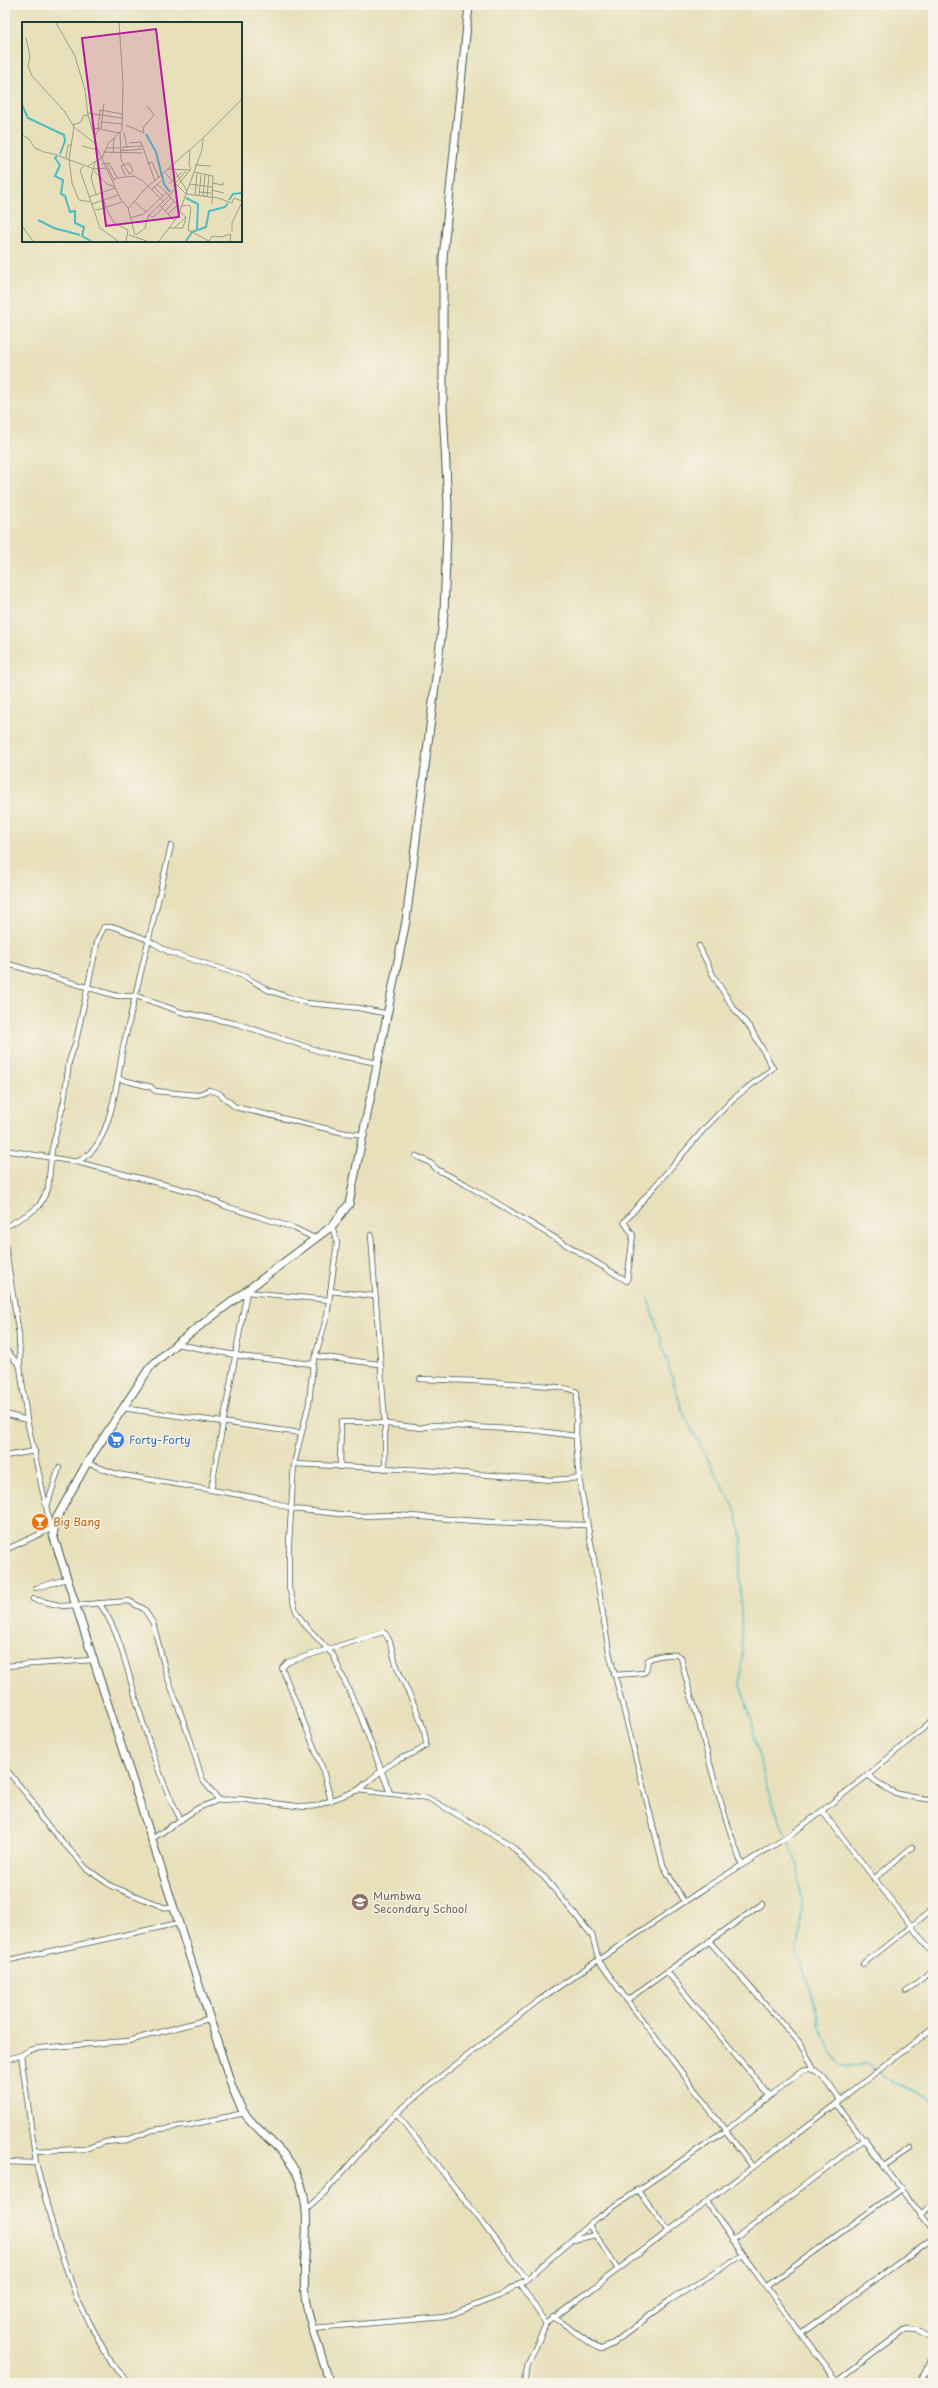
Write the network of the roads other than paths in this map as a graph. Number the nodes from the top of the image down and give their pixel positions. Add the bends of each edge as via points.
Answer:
1 (469, 5) edge
2 (171, 846) dead end
3 (147, 940) junction
4 (699, 946) dead end
5 (5, 963) edge
6 (86, 987) junction
7 (136, 996) junction
8 (388, 1014) junction
9 (379, 1063) junction
10 (119, 1079) junction
11 (365, 1134) junction
12 (5, 1150) edge
13 (416, 1156) dead end
14 (51, 1157) junction
15 (77, 1162) junction
16 (332, 1226) junction
17 (5, 1227) edge
18 (371, 1235) dead end
19 (314, 1238) junction
20 (5, 1244) edge
21 (247, 1291) junction
22 (330, 1291) junction
23 (374, 1296) junction
24 (329, 1300) junction
25 (176, 1344) junction
26 (5, 1349) edge
27 (235, 1355) junction
28 (316, 1356) junction
29 (314, 1364) junction
30 (379, 1364) junction
31 (20, 1366) junction
32 (420, 1379) dead end
33 (122, 1408) junction
34 (5, 1414) edge
35 (27, 1420) junction
36 (224, 1421) junction
37 (385, 1423) junction
38 (300, 1433) junction
39 (576, 1436) junction
40 (35, 1451) junction
41 (5, 1456) edge
42 (87, 1463) junction
43 (294, 1464) junction
44 (340, 1467) junction
45 (59, 1468) dead end
46 (385, 1469) junction
47 (578, 1478) junction
48 (211, 1490) junction
49 (47, 1507) junction
50 (293, 1509) junction
51 (587, 1525) junction
52 (52, 1532) junction
53 (5, 1550) edge
54 (66, 1579) junction
55 (36, 1588) dead end
56 (33, 1598) dead end
57 (99, 1602) junction
58 (75, 1605) junction
59 (326, 1650) junction
60 (92, 1660) junction
61 (5, 1666) edge
62 (614, 1675) junction
63 (933, 1720) edge
64 (5, 1768) edge
65 (381, 1771) junction
66 (868, 1775) junction
67 (358, 1790) junction
68 (390, 1793) junction
69 (219, 1800) junction
70 (933, 1800) edge
71 (331, 1801) junction
72 (822, 1811) junction
73 (181, 1820) junction
74 (152, 1839) junction
75 (912, 1847) dead end
76 (742, 1865) junction
77 (874, 1878) junction
78 (684, 1902) junction
79 (762, 1904) dead end
80 (174, 1908) junction
81 (933, 1909) edge
82 (179, 1923) junction
83 (912, 1926) junction
84 (709, 1941) junction
85 (933, 1954) edge
86 (5, 1960) edge
87 (599, 1961) junction
88 (863, 1964) dead end
89 (933, 1970) edge
90 (668, 1973) junction
91 (906, 1991) dead end
92 (627, 2000) junction
93 (208, 2019) junction
94 (933, 2028) edge
95 (21, 2055) junction
96 (5, 2060) edge
97 (815, 2070) junction
98 (770, 2096) junction
99 (838, 2102) junction
100 (396, 2112) junction
101 (244, 2113) junction
102 (725, 2131) junction
103 (864, 2139) junction
104 (910, 2148) dead end
105 (34, 2152) junction
106 (5, 2162) edge
107 (36, 2163) junction
108 (884, 2166) junction
109 (754, 2167) junction
110 (637, 2189) junction
111 (900, 2189) junction
112 (707, 2202) junction
113 (933, 2205) edge
114 (307, 2208) junction
115 (921, 2215) junction
116 (589, 2225) junction
117 (933, 2230) edge
118 (669, 2231) junction
119 (595, 2235) junction
120 (933, 2238) edge
121 (732, 2241) junction
122 (568, 2243) junction
123 (743, 2255) junction
124 (618, 2269) junction
125 (527, 2279) junction
126 (520, 2283) junction
127 (766, 2286) junction
128 (553, 2317) junction
129 (546, 2324) junction
130 (312, 2328) junction
131 (802, 2333) junction
132 (933, 2340) edge
133 (933, 2354) edge
134 (927, 2370) junction
135 (933, 2378) edge
136 (838, 2382) edge
137 (130, 2383) edge
138 (329, 2383) edge
139 (524, 2383) edge
140 (918, 2383) edge

1 - 8 street via 443,258 443,409 448,505 444,613 406,921
2 - 3 street
3 - 6 street via 115,927 104,927 98,939
3 - 7 street
3 - 8 street via 168,952 244,976 268,990 288,997
4 - 13 street via 713,975 732,1006 751,1028 773,1068 732,1100 624,1222 633,1235 626,1281
5 - 6 street
6 - 7 street via 117,996
6 - 14 street
7 - 9 street via 181,1012 238,1024 325,1053
7 - 10 street via 123,1047
8 - 9 street
9 - 11 street
10 - 11 street via 156,1091 197,1095 209,1090 219,1092 235,1107 345,1133
10 - 15 street via 103,1133 92,1151
11 - 16 street via 349,1204
12 - 14 street
14 - 15 street
14 - 17 street via 50,1179 44,1198 30,1213
15 - 19 street via 197,1193 225,1206 294,1228
16 - 19 street
16 - 22 street via 337,1243
18 - 23 street
19 - 21 street
20 - 31 street via 19,1335
21 - 24 street
21 - 25 street
21 - 27 street
22 - 23 street
22 - 24 street
23 - 30 street
24 - 28 street
25 - 27 street
25 - 33 street via 150,1367
26 - 31 street
27 - 29 street
27 - 36 street
28 - 29 street
28 - 30 street
29 - 38 street via 309,1403
30 - 37 street
31 - 35 street
32 - 39 street via 526,1383 575,1389 578,1394
33 - 36 street
33 - 42 street
34 - 35 street
35 - 40 street
36 - 38 street
36 - 48 street
37 - 39 street via 421,1428 433,1424 532,1430
37 - 44 street via 341,1422
37 - 46 street
38 - 43 street
39 - 47 street
40 - 41 street
40 - 49 street
42 - 48 street via 117,1474
42 - 52 street via 56,1519
43 - 44 street
43 - 50 street
44 - 46 street
45 - 49 street
46 - 47 street via 552,1480
47 - 51 street
48 - 50 street via 264,1499
49 - 52 street
50 - 51 street via 358,1516 396,1515 490,1522
50 - 59 street via 288,1567 292,1602 305,1625
51 - 62 street
52 - 53 street
52 - 54 street
54 - 55 street
54 - 58 street
56 - 58 street via 63,1606
57 - 58 street
57 - 69 street via 129,1600 137,1603 153,1623 166,1673 202,1779
57 - 73 street via 113,1623 155,1759 170,1800
58 - 60 street
59 - 65 street via 333,1656 360,1714
59 - 65 street via 381,1632 386,1634 389,1640 426,1745 420,1751
59 - 71 street via 288,1662 282,1668 322,1767
60 - 61 street
60 - 74 street
62 - 76 street via 643,1673 646,1671 648,1660 656,1657 680,1657 716,1788
62 - 78 street via 663,1865
63 - 66 street
64 - 80 street via 32,1801 41,1818 86,1868 112,1886 166,1908
65 - 67 street
65 - 68 street
66 - 70 street via 880,1786 898,1795
66 - 72 street
67 - 68 street
67 - 71 street
68 - 87 street via 405,1797 426,1797 511,1846 544,1877 592,1935
69 - 71 street via 239,1799 305,1807
69 - 73 street via 208,1803
72 - 76 street via 792,1834
72 - 77 street
73 - 74 street
74 - 80 street
75 - 77 street
76 - 78 street
77 - 83 street
78 - 87 street
79 - 84 street
80 - 82 street
81 - 83 street
82 - 86 street
82 - 93 street
83 - 85 street
83 - 88 street
84 - 90 street
84 - 97 street via 799,2042
87 - 92 street
87 - 100 street via 539,2000
89 - 91 street
90 - 92 street
90 - 98 street
92 - 102 street
93 - 95 street via 128,2041 40,2048
93 - 101 street
94 - 99 street
95 - 96 street
95 - 105 street
97 - 98 street via 803,2070
97 - 99 street via 820,2073
98 - 102 street
99 - 103 street
99 - 109 street
100 - 114 street via 325,2192
100 - 125 street
101 - 105 street via 153,2130 128,2140 104,2142 85,2149
101 - 114 street via 288,2160 298,2178
102 - 109 street
102 - 110 street
103 - 108 street
103 - 121 street
104 - 108 street
105 - 107 street
106 - 107 street
107 - 137 street via 56,2239 78,2300 111,2363
108 - 111 street
109 - 112 street
110 - 116 street
110 - 118 street
111 - 115 street
111 - 127 street
112 - 118 street
112 - 121 street
113 - 115 street
114 - 130 street via 305,2296
115 - 117 street
116 - 119 street
116 - 122 street
118 - 124 street
119 - 122 street via 580,2237
119 - 124 street
120 - 131 street
121 - 123 street
122 - 125 street
123 - 127 street
123 - 128 street via 669,2301 602,2349 592,2345 564,2322
124 - 128 street
125 - 126 street
126 - 129 street
126 - 130 street via 499,2296 445,2317
127 - 131 street
128 - 129 street
129 - 139 street via 528,2364
130 - 138 street
131 - 136 street
132 - 136 street via 916,2330 906,2329
133 - 134 street
134 - 135 street
134 - 140 street

